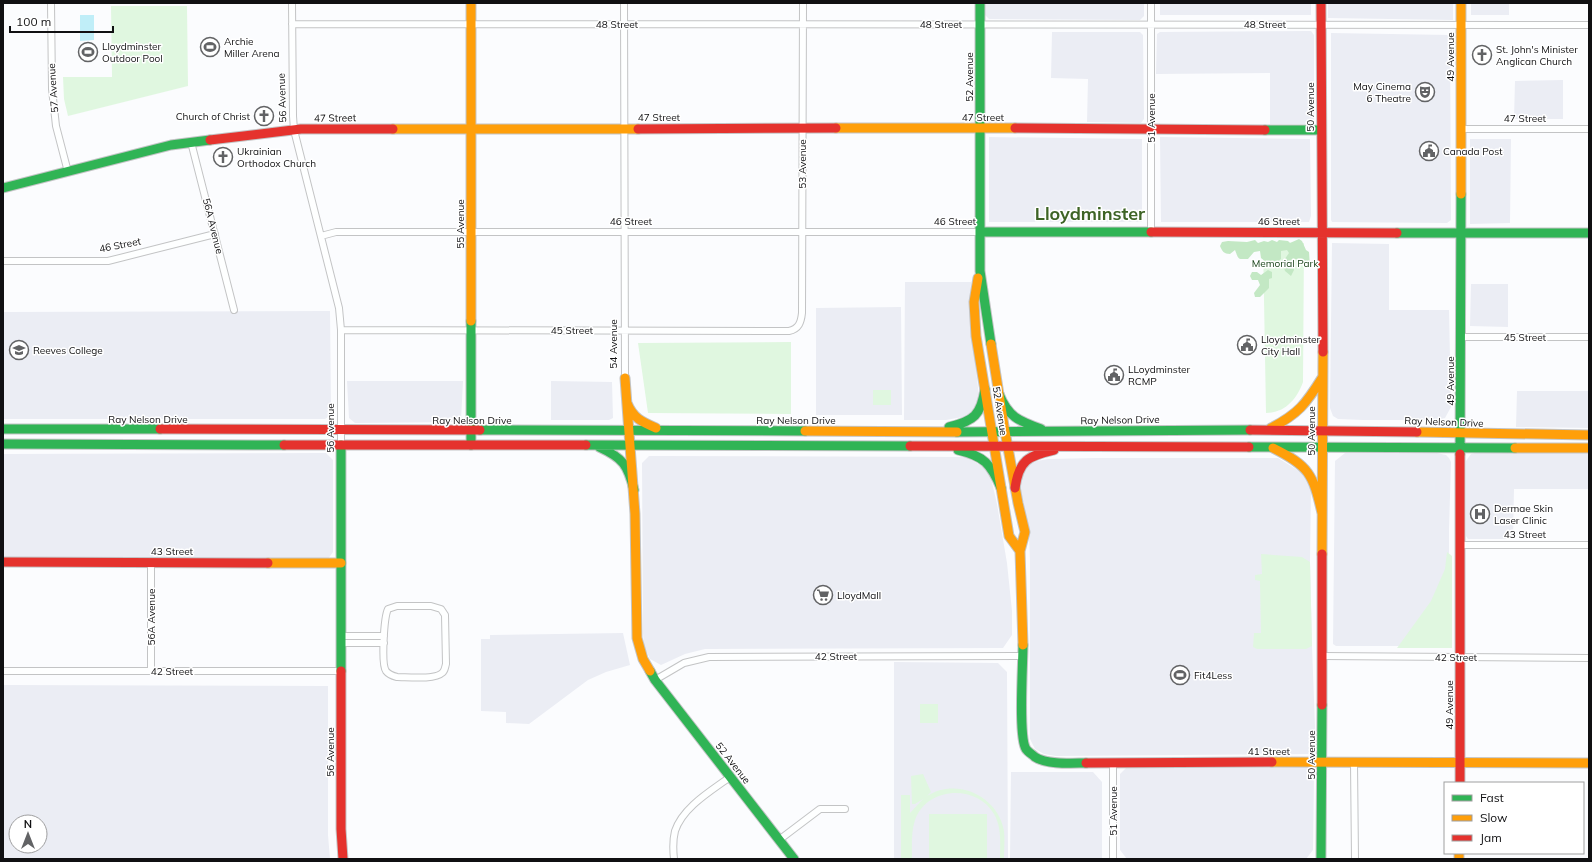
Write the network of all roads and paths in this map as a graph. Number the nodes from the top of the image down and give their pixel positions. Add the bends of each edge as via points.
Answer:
1 (51, 3) edge
2 (292, 3) edge
3 (471, 3) edge
4 (624, 3) edge
5 (802, 3) edge
6 (980, 3) edge
7 (1151, 3) edge
8 (1321, 3) edge
9 (1461, 3) edge
10 (292, 24) junction
11 (471, 24) junction
12 (624, 24) junction
13 (802, 24) junction
14 (980, 24) junction
15 (1151, 24) junction
16 (1321, 24) junction
17 (1461, 25) junction
18 (1589, 25) edge
19 (470, 128) junction
20 (624, 128) junction
21 (802, 128) junction
22 (980, 128) junction
23 (1151, 129) junction
24 (1461, 129) junction
25 (1589, 129) edge
26 (294, 130) junction
27 (1321, 130) junction
28 (191, 142) junction
29 (68, 172) junction
30 (3, 188) edge
31 (471, 232) junction
32 (624, 232) junction
33 (802, 232) junction
34 (980, 232) junction
35 (1152, 232) junction
36 (1460, 232) junction
37 (1321, 233) junction
38 (1589, 233) edge
39 (214, 234) junction
40 (321, 236) junction
41 (3, 261) edge
42 (980, 271) junction
43 (234, 310) dead end
44 (800, 324) joint
45 (341, 330) junction
46 (471, 330) junction
47 (624, 330) junction
48 (1461, 337) junction
49 (1589, 337) edge
50 (624, 378) joint
51 (1322, 378) junction
52 (985, 389) junction
53 (999, 394) junction
54 (627, 403) junction
55 (3, 429) edge
56 (342, 430) junction
57 (629, 430) junction
58 (660, 430) junction
59 (1268, 430) junction
60 (1323, 430) junction
61 (471, 431) junction
62 (930, 431) junction
63 (992, 432) junction
64 (1005, 432) junction
65 (1051, 432) junction
66 (1461, 433) junction
67 (1589, 435) edge
68 (3, 444) edge
69 (471, 445) junction
70 (594, 445) junction
71 (630, 445) junction
72 (341, 446) junction
73 (892, 446) junction
74 (940, 446) junction
75 (994, 446) junction
76 (1008, 446) junction
77 (1070, 446) junction
78 (1269, 446) junction
79 (1323, 446) junction
80 (1460, 447) junction
81 (1589, 448) edge
82 (875, 454) dead end
83 (1001, 488) junction
84 (1015, 488) junction
85 (634, 490) junction
86 (1322, 513) junction
87 (1461, 545) junction
88 (1589, 545) edge
89 (1020, 551) junction
90 (3, 562) edge
91 (151, 562) junction
92 (341, 563) junction
93 (384, 636) junction
94 (341, 640) junction
95 (384, 643) junction
96 (1023, 656) junction
97 (1322, 656) junction
98 (1461, 657) junction
99 (1589, 658) edge
100 (3, 671) edge
101 (151, 671) junction
102 (341, 671) junction
103 (655, 680) junction
104 (1026, 749) joint
105 (1113, 762) junction
106 (1322, 763) junction
107 (1354, 763) junction
108 (1460, 763) junction
109 (1589, 763) edge
110 (730, 777) junction
111 (1460, 782) edge
112 (845, 809) dead end
113 (779, 840) junction
114 (343, 859) edge
115 (674, 859) edge
116 (794, 859) edge
117 (1113, 859) edge
118 (1321, 859) edge
119 (1355, 859) edge

1 - 29 street, 57 Avenue via 52,89 56,126
2 - 10 street, 56 Avenue
3 - 11 main road, 55 Avenue
4 - 12 street, 54 Avenue
5 - 13 street, 53 Avenue
6 - 14 main road, 52 Avenue
7 - 15 street, 51 Avenue
8 - 16 main road, 50 Avenue
9 - 17 main road, 49 Avenue
10 - 11 street, 48 Street
10 - 26 street, 56 Avenue
11 - 12 street, 48 Street
11 - 19 main road, 55 Avenue
12 - 13 street, 48 Street
12 - 20 street, 54 Avenue
13 - 14 street, 48 Street
13 - 21 street, 53 Avenue
14 - 15 street, 48 Street
14 - 22 main road, 52 Avenue
15 - 16 street, 48 Street
15 - 23 street, 51 Avenue
16 - 17 street, 48 Street
16 - 27 main road, 50 Avenue
17 - 18 street, 48 Street
17 - 24 main road, 49 Avenue
19 - 20 main road, 47 Street
19 - 26 main road, 47 Street
19 - 31 main road, 55 Avenue
20 - 21 main road, 47 Street
20 - 32 street, 54 Avenue
21 - 22 main road, 47 Street
21 - 33 street, 53 Avenue
22 - 23 main road, 47 Street
22 - 34 main road, 52 Avenue
23 - 27 main road, 47 Street
23 - 35 street, 51 Avenue
24 - 25 street, 47 Street
24 - 36 main road, 49 Avenue
26 - 28 main road, 47 Street
26 - 40 street, 56 Avenue
27 - 37 main road, 50 Avenue
28 - 29 main road, 47 Street
28 - 39 street, 56A Avenue
29 - 30 main road, 47 Street
31 - 32 street, 46 Street
31 - 40 street, 46 Street via 336,232
31 - 46 main road, 55 Avenue
32 - 33 street, 46 Street
32 - 47 street, 54 Avenue
33 - 34 street, 46 Street
33 - 44 street, 53 Avenue
34 - 35 main road, 46 Street
34 - 42 main road, 52 Avenue
35 - 37 main road, 46 Street
36 - 37 main road, 46 Street
36 - 38 main road, 46 Street
36 - 48 main road, 49 Avenue
37 - 51 main road, 50 Avenue
39 - 41 street, 46 Street via 108,261
39 - 43 street, 56A Avenue
40 - 45 street, 56 Avenue via 339,308
42 - 52 main road, 52 Avenue via 974,302 974,324
42 - 53 main road, 52 Avenue
44 - 47 street, 45 Street via 789,331
45 - 46 street, 45 Street
45 - 56 street, 56 Avenue
46 - 47 street, 45 Street
46 - 61 main road, 55 Avenue
47 - 50 street, 54 Avenue
48 - 49 street, 45 Street
48 - 66 main road, 49 Avenue
50 - 54 main road, 54 Avenue
51 - 59 main road via 1299,412
51 - 60 main road, 50 Avenue
52 - 62 main road via 984,402 975,418 959,425
52 - 63 main road, 52 Avenue
53 - 64 main road, 52 Avenue
53 - 65 main road via 1008,413 1022,422
54 - 57 main road, 54 Avenue
54 - 58 main road via 632,415
55 - 56 main road, Ray Nelson Drive
56 - 61 main road, Ray Nelson Drive
56 - 72 street, 56 Avenue
57 - 58 main road, Ray Nelson Drive
57 - 61 main road, Ray Nelson Drive
57 - 71 main road, 54 Avenue
58 - 62 main road, Ray Nelson Drive
59 - 60 main road, Ray Nelson Drive
59 - 65 main road, Ray Nelson Drive
60 - 66 main road, Ray Nelson Drive
60 - 79 main road, 50 Avenue
61 - 69 main road, 55 Avenue
62 - 63 main road, Ray Nelson Drive
63 - 64 main road, Ray Nelson Drive
63 - 75 main road, 52 Avenue
64 - 65 main road, Ray Nelson Drive
64 - 76 main road, 52 Avenue
66 - 67 main road, Ray Nelson Drive
66 - 80 main road, 49 Avenue
68 - 72 main road
69 - 70 main road
69 - 72 main road
70 - 71 main road
70 - 85 main road via 622,460 629,472
71 - 73 main road
71 - 85 main road, 54 Avenue
72 - 92 main road, 56 Avenue
73 - 74 main road
73 - 82 main road
74 - 75 main road
74 - 83 main road via 969,452 983,459 991,466
75 - 76 main road
75 - 83 main road, 52 Avenue
76 - 77 main road
76 - 84 main road, 52 Avenue
77 - 78 main road
77 - 84 main road via 1044,452 1023,462 1018,469
78 - 79 main road
78 - 86 main road via 1294,458 1309,471 1315,482
79 - 80 main road
79 - 86 main road, 50 Avenue
80 - 81 main road
80 - 87 main road, 49 Avenue
83 - 89 main road, 52 Avenue via 1009,536
84 - 89 main road, 52 Avenue via 1024,532
85 - 103 main road, 54 Avenue via 637,638 643,659
86 - 97 main road, 50 Avenue
87 - 88 street, 43 Street
87 - 98 main road, 49 Avenue
89 - 96 main road, 52 Avenue
90 - 91 main road, 43 Street
91 - 92 main road, 43 Street
91 - 101 street, 56A Avenue
92 - 94 main road, 56 Avenue
93 - 94 street
93 - 95 street
93 - 95 street via 386,613 392,607 431,606 441,609 445,615 445,670 435,677 391,675 384,668
94 - 95 street
94 - 102 main road, 56 Avenue
96 - 103 street, 42 Street via 709,657 684,663
96 - 104 main road, 52 Avenue via 1022,730
97 - 98 street, 42 Street
97 - 106 main road, 50 Avenue
98 - 99 street, 42 Street
98 - 108 main road, 49 Avenue
100 - 101 street, 42 Street
101 - 102 street, 42 Street
102 - 114 main road, 56 Avenue
103 - 110 main road, 52 Avenue
104 - 105 main road, 41 Street via 1044,761
105 - 106 main road, 41 Street
105 - 117 street, 51 Avenue
106 - 107 main road, 41 Street
106 - 118 main road, 50 Avenue
107 - 108 main road, 41 Street
107 - 119 street
108 - 109 main road, 41 Street
108 - 111 main road, 49 Avenue
110 - 113 main road, 52 Avenue
110 - 115 street via 692,806 684,816 675,831
112 - 113 street via 820,810
113 - 116 main road, 52 Avenue

